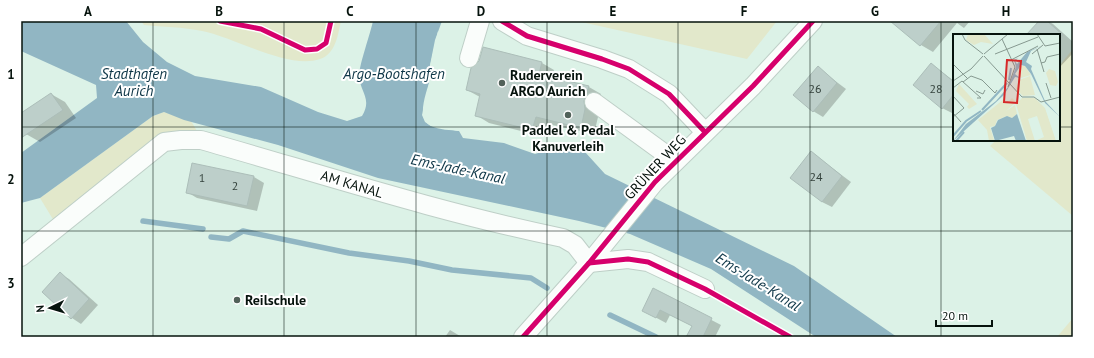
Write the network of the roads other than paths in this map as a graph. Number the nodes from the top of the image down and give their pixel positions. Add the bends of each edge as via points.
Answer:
1 (480, 21) edge
2 (502, 21) edge
3 (813, 21) edge
4 (469, 58) dead end
5 (594, 102) dead end
6 (705, 132) junction
7 (674, 161) junction
8 (21, 256) edge
9 (589, 262) junction
10 (705, 289) dead end
11 (523, 337) edge

1 - 4 street
2 - 6 street via 527,36 629,69 669,94
3 - 6 street, GRÜNER WEG via 753,86
5 - 7 street
6 - 7 street, GRÜNER WEG
7 - 9 street, GRÜNER WEG
8 - 9 street, AM KANAL via 164,142 201,140 478,219 563,238 575,245
9 - 10 street via 628,259 648,262
9 - 11 street, GRÜNER WEG

